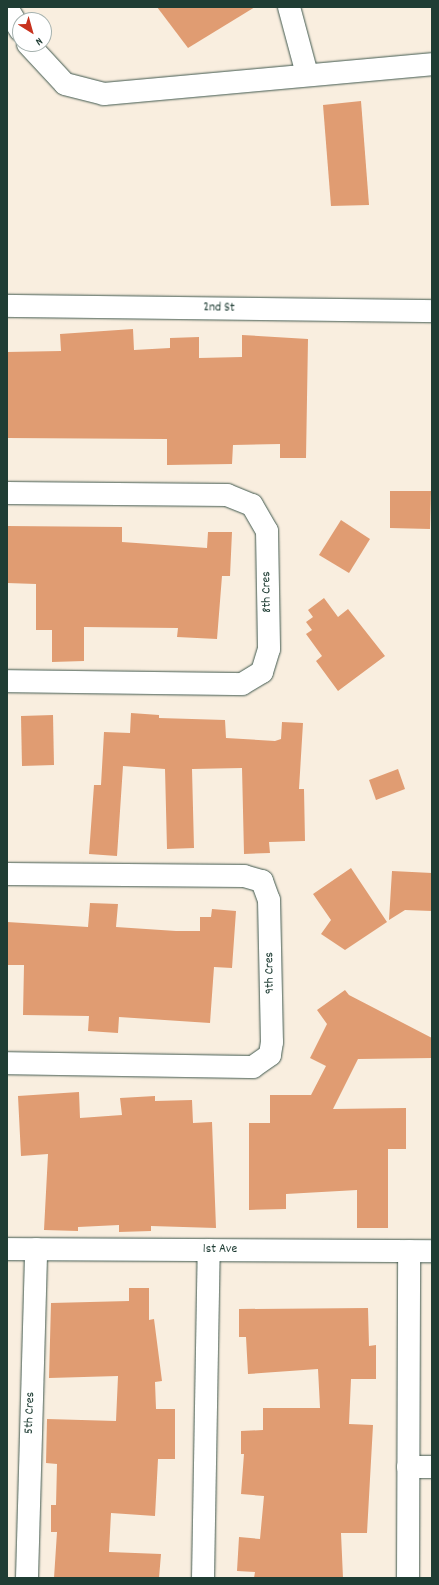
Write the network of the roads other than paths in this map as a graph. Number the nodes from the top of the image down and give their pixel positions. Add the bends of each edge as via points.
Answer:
1 (289, 7) edge
2 (35, 52) edge
3 (432, 64) edge
4 (307, 74) junction
5 (7, 306) edge
6 (432, 311) edge
7 (7, 493) edge
8 (7, 681) edge
9 (7, 874) edge
10 (7, 1063) edge
11 (7, 1249) edge
12 (36, 1249) junction
13 (209, 1250) junction
14 (409, 1251) junction
15 (432, 1251) edge
16 (408, 1467) junction
17 (432, 1467) edge
18 (27, 1578) edge
19 (203, 1578) edge
20 (408, 1578) edge

1 - 4 street
2 - 4 street via 65,84 104,94
3 - 4 street
5 - 6 street, 2nd St
7 - 8 street, 8th Cres via 227,495 252,505 268,531 269,649 262,672 242,684
9 - 10 street, 9th Cres via 244,876 262,881 269,900 272,1042 270,1055 253,1067
11 - 12 street, 1st Ave
12 - 13 street, 1st Ave
12 - 18 street, 5th Cres
13 - 14 street, 1st Ave
13 - 19 street
14 - 15 street, 1st Ave
14 - 16 street
16 - 17 street
16 - 20 street

